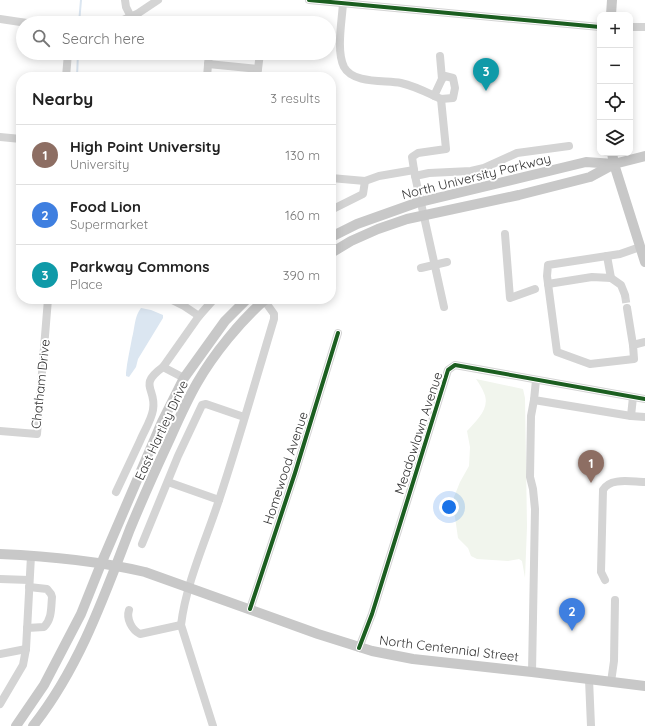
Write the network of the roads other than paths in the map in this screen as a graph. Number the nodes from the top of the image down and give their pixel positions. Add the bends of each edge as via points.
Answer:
1 (125, 0) edge
2 (158, 0) edge
3 (309, 0) edge
4 (612, 0) edge
5 (343, 3) junction
6 (377, 3) edge
7 (610, 12) edge
8 (130, 16) edge
9 (133, 16) edge
10 (0, 19) edge
11 (16, 21) edge
12 (597, 27) edge
13 (633, 27) edge
14 (645, 27) edge
15 (440, 56) dead end
16 (67, 60) edge
17 (208, 60) edge
18 (259, 60) edge
19 (208, 64) junction
20 (66, 72) edge
21 (207, 72) edge
22 (252, 72) edge
23 (258, 72) edge
24 (442, 79) junction
25 (438, 98) junction
26 (0, 137) edge
27 (16, 139) edge
28 (569, 146) dead end
29 (613, 156) edge
30 (645, 156) edge
31 (614, 164) junction
32 (414, 173) junction
33 (336, 178) edge
34 (365, 181) junction
35 (420, 203) junction
36 (336, 208) edge
37 (423, 216) junction
38 (336, 234) edge
39 (505, 234) dead end
40 (640, 247) junction
41 (336, 250) edge
42 (607, 256) junction
43 (447, 262) dead end
44 (645, 262) edge
45 (434, 265) junction
46 (421, 268) dead end
47 (610, 278) junction
48 (548, 284) junction
49 (535, 289) dead end
50 (625, 295) tunnel mouth
51 (48, 304) edge
52 (180, 304) edge
53 (210, 304) edge
54 (243, 304) edge
55 (249, 304) edge
56 (260, 304) edge
57 (268, 304) edge
58 (444, 307) dead end
59 (627, 308) tunnel mouth
60 (199, 316) junction
61 (338, 333) dead end
62 (645, 342) edge
63 (632, 345) junction
64 (163, 367) junction
65 (184, 378) junction
66 (536, 380) junction
67 (194, 388) junction
68 (633, 397) junction
69 (645, 399) edge
70 (534, 400) junction
71 (631, 416) junction
72 (244, 417) junction
73 (645, 417) edge
74 (0, 431) edge
75 (168, 482) junction
76 (645, 482) edge
77 (116, 492) dead end
78 (219, 500) junction
79 (142, 544) dead end
80 (0, 554) edge
81 (31, 556) junction
82 (101, 564) junction
83 (116, 565) junction
84 (0, 578) edge
85 (604, 580) dead end
86 (29, 584) junction
87 (189, 587) junction
88 (615, 600) dead end
89 (250, 609) junction
90 (129, 610) dead end
91 (181, 625) junction
92 (27, 628) junction
93 (359, 648) junction
94 (26, 649) junction
95 (0, 654) edge
96 (532, 672) junction
97 (589, 679) junction
98 (611, 682) junction
99 (645, 686) edge
100 (0, 704) edge
101 (16, 726) edge
102 (32, 726) edge
103 (213, 726) edge
104 (591, 726) edge

1 - 8 street
2 - 9 street
3 - 5 street
4 - 7 main road
5 - 6 street
5 - 25 street via 341,55 344,67 351,75 361,79 401,84
6 - 12 street
10 - 11 street
13 - 14 street
15 - 24 street
16 - 20 street
17 - 19 street
18 - 23 street
19 - 21 street
19 - 22 street
24 - 25 street
24 - 25 street via 445,76 453,78 453,98
25 - 32 street via 446,149 418,153 412,157
26 - 27 street
28 - 32 street via 517,153 471,171
29 - 31 main road
30 - 31 main road, North University Parkway
31 - 35 main road, North University Parkway via 586,162
31 - 37 main road, North University Parkway via 590,177
31 - 40 main road
32 - 34 street via 379,176
32 - 35 street
33 - 34 street
34 - 36 street via 363,194
35 - 37 street
35 - 38 main road, North University Parkway via 390,212
37 - 41 main road, North University Parkway via 378,229
37 - 45 street
39 - 49 street via 510,298
40 - 42 street
40 - 44 main road
42 - 47 street
42 - 48 street via 548,265
43 - 45 street
45 - 46 street
45 - 58 street
47 - 48 street via 592,277
47 - 50 street via 621,285
48 - 63 street via 557,352 590,364 634,359
51 - 74 street, Chatham Drive via 37,434
52 - 60 street
53 - 60 street
54 - 65 main road, East Hartley Drive via 225,321
55 - 67 main road via 205,359
56 - 67 main road, East Hartley Drive via 220,350
57 - 72 street via 274,319
59 - 63 street
60 - 64 street
61 - 89 street, Homewood Avenue
62 - 63 street
64 - 65 street
64 - 77 street via 149,382 153,410
65 - 82 main road, East Hartley Drive via 162,422
66 - 68 street, Meadowlawn Avenue
66 - 70 street
66 - 93 street, Meadowlawn Avenue via 455,364 448,370 372,614
67 - 83 main road, East Hartley Drive via 158,464
68 - 69 street, Meadowlawn Avenue
68 - 71 street
70 - 71 street
70 - 96 street via 531,416 530,477 535,509
71 - 73 street
72 - 75 street via 206,404 202,405
72 - 78 street
75 - 78 street
75 - 79 street
76 - 85 street via 614,482 603,490 601,572
78 - 87 street
80 - 81 main road, North Centennial Street
81 - 82 main road, North Centennial Street
81 - 86 street
82 - 83 main road, North Centennial Street
82 - 101 main road via 81,614 44,685
83 - 87 main road, North Centennial Street
83 - 102 main road via 81,650
84 - 86 street
86 - 92 street
86 - 92 street via 47,589 52,597 48,624 44,627
87 - 89 main road, North Centennial Street
87 - 91 street
88 - 98 street
89 - 93 main road, North Centennial Street
90 - 91 street via 127,615 134,631 140,634
91 - 103 street
92 - 94 street
93 - 96 main road, North Centennial Street via 413,659
94 - 95 street
94 - 100 street via 23,665
96 - 97 main road, North Centennial Street
97 - 98 main road, North Centennial Street
97 - 104 street
98 - 99 main road, North Centennial Street

